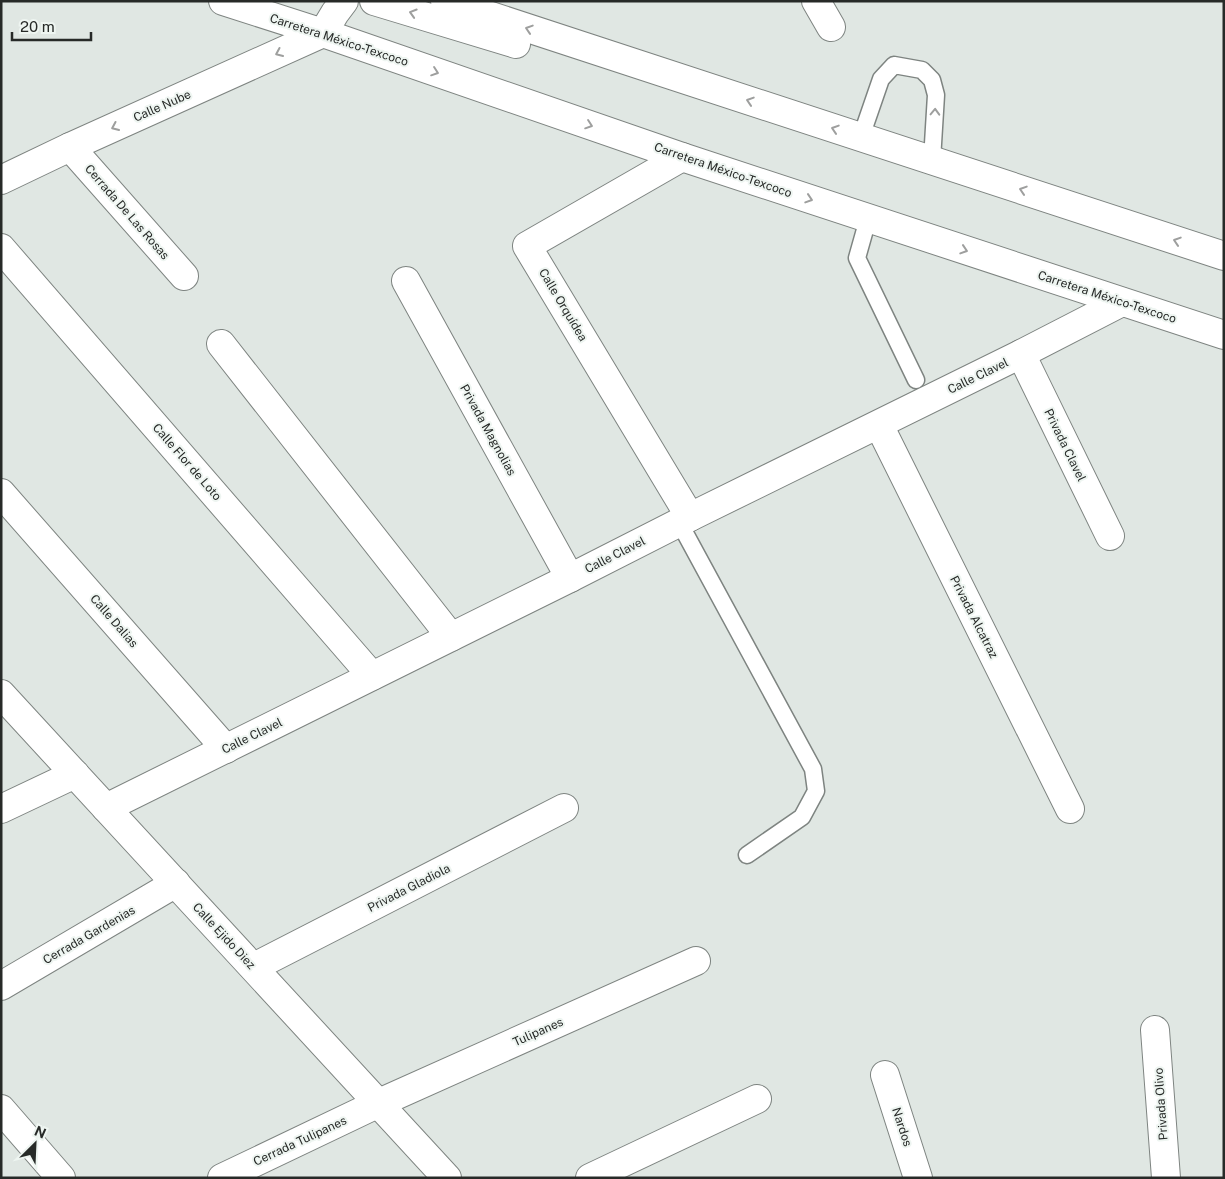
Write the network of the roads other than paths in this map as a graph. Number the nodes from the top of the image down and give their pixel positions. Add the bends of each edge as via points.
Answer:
1 (223, 1) edge
2 (325, 1) edge
3 (344, 1) edge
4 (374, 1) edge
5 (445, 1) edge
6 (816, 1) edge
7 (831, 27) dead end
8 (317, 32) junction
9 (578, 46) junction
10 (860, 137) junction
11 (70, 147) junction
12 (682, 157) junction
13 (932, 160) junction
14 (1, 180) edge
15 (868, 219) junction
16 (1, 248) edge
17 (1224, 256) edge
18 (184, 276) dead end
19 (406, 281) dead end
20 (1122, 302) junction
21 (1224, 335) edge
22 (221, 344) dead end
23 (1021, 354) junction
24 (916, 380) dead end
25 (878, 425) junction
26 (1, 493) edge
27 (684, 519) junction
28 (1110, 536) dead end
29 (570, 578) junction
30 (451, 637) junction
31 (372, 676) junction
32 (1, 694) edge
33 (226, 749) junction
34 (75, 774) junction
35 (106, 808) junction
36 (564, 808) dead end
37 (1, 809) edge
38 (1070, 809) dead end
39 (747, 856) dead end
40 (176, 883) junction
41 (696, 961) dead end
42 (254, 967) junction
43 (1, 986) edge
44 (1156, 1030) dead end
45 (885, 1076) dead end
46 (758, 1100) dead end
47 (379, 1104) junction
48 (1, 1109) edge
49 (61, 1178) edge
50 (222, 1178) edge
51 (448, 1178) edge
52 (590, 1178) edge
53 (918, 1178) edge
54 (1166, 1178) edge

1 - 8 main road, Carretera México-Texcoco
2 - 8 main road
3 - 8 main road
9 -> 4 main road via 548,51 534,49
9 -> 5 main road
6 - 7 main road
8 -> 11 main road, Calle Nube
8 -> 12 main road, Carretera México-Texcoco
10 -> 9 main road
10 - 13 main road
13 -> 10 lane via 936,96 932,80 922,70 894,65 881,79
11 - 14 main road, Calle Nube
11 - 18 main road, Cerrada De Las Rosas
12 -> 15 main road, Carretera México-Texcoco
12 - 27 main road, Calle Orquídea via 527,246
17 -> 13 main road
15 -> 20 main road, Carretera México-Texcoco
15 - 24 lane via 857,258
16 - 31 main road, Calle Flor de Loto
19 - 29 main road, Privada Magnolias
20 - 21 main road, Carretera México-Texcoco
20 - 23 main road, Calle Clavel
22 - 30 main road
23 - 25 main road, Calle Clavel
23 - 28 main road, Privada Clavel
25 - 27 main road, Calle Clavel
25 - 38 main road, Privada Alcatraz
26 - 33 main road, Calle Dalias
27 - 29 main road, Calle Clavel
27 - 39 lane via 813,769 816,791 802,817
29 - 30 main road, Calle Clavel
30 - 31 main road, Calle Clavel
31 - 33 main road, Calle Clavel
32 - 34 main road, Calle Ejido Diez
33 - 35 main road, Calle Clavel
34 - 35 main road, Calle Ejido Diez
34 - 37 main road
35 - 40 main road, Calle Ejido Diez
36 - 42 main road, Privada Gladiola
40 - 42 main road, Calle Ejido Diez
40 - 43 main road, Cerrada Gardenias
41 - 47 main road, Tulipanes
42 - 47 main road, Calle Ejido Diez
44 - 54 main road, Privada Olivo
45 - 53 main road, Nardos
46 - 52 main road
47 - 50 main road, Cerrada Tulipanes
47 - 51 main road, Calle Ejido Diez
48 - 49 main road

